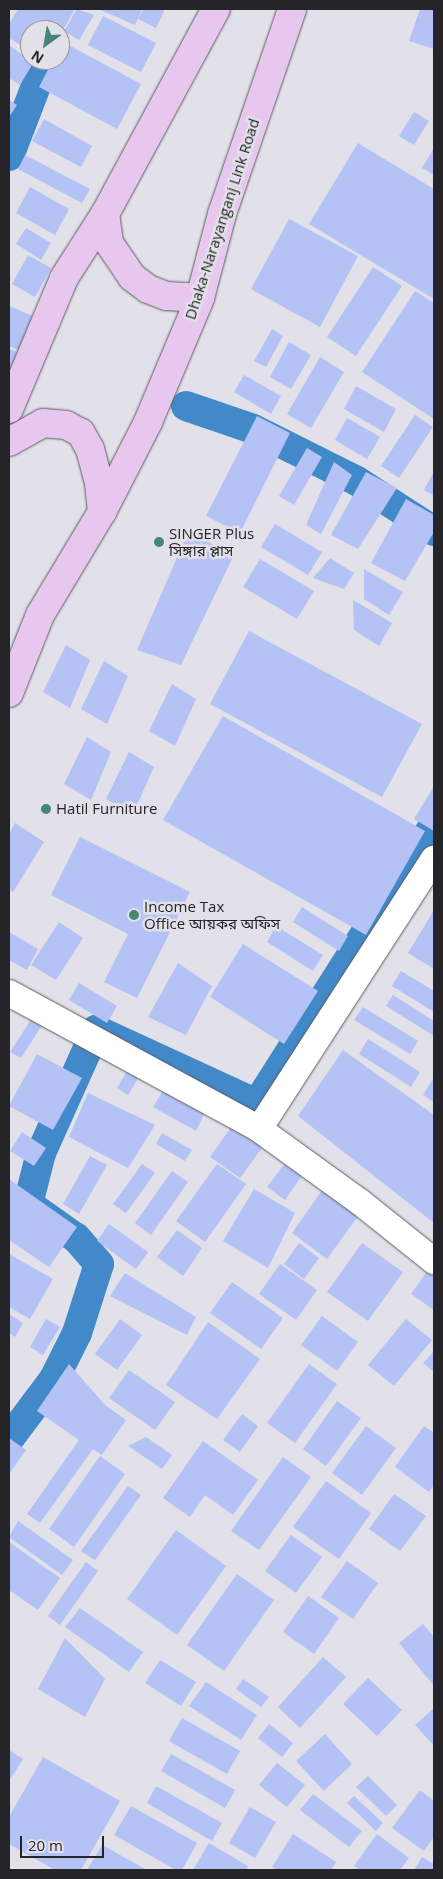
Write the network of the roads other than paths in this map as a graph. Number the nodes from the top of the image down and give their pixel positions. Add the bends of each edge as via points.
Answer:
1 (216, 9) edge
2 (292, 9) edge
3 (105, 214) junction
4 (200, 298) junction
5 (9, 409) edge
6 (9, 442) edge
7 (102, 512) junction
8 (9, 693) edge
9 (434, 859) edge
10 (9, 993) edge
11 (259, 1129) junction
12 (434, 1261) edge

1 - 3 main road
2 - 4 main road, Dhaka-Narayanganj Link Road via 222,214
3 - 4 main road via 109,243 132,277 148,289 166,296
3 - 5 main road via 64,278
4 - 7 main road, Dhaka-Narayanganj Link Road via 148,422
6 - 7 main road via 43,424 66,425 80,433 90,449
7 - 8 main road, Dhaka-Narayanganj Link Road via 40,615
9 - 11 street
10 - 11 street
11 - 12 street via 360,1202

